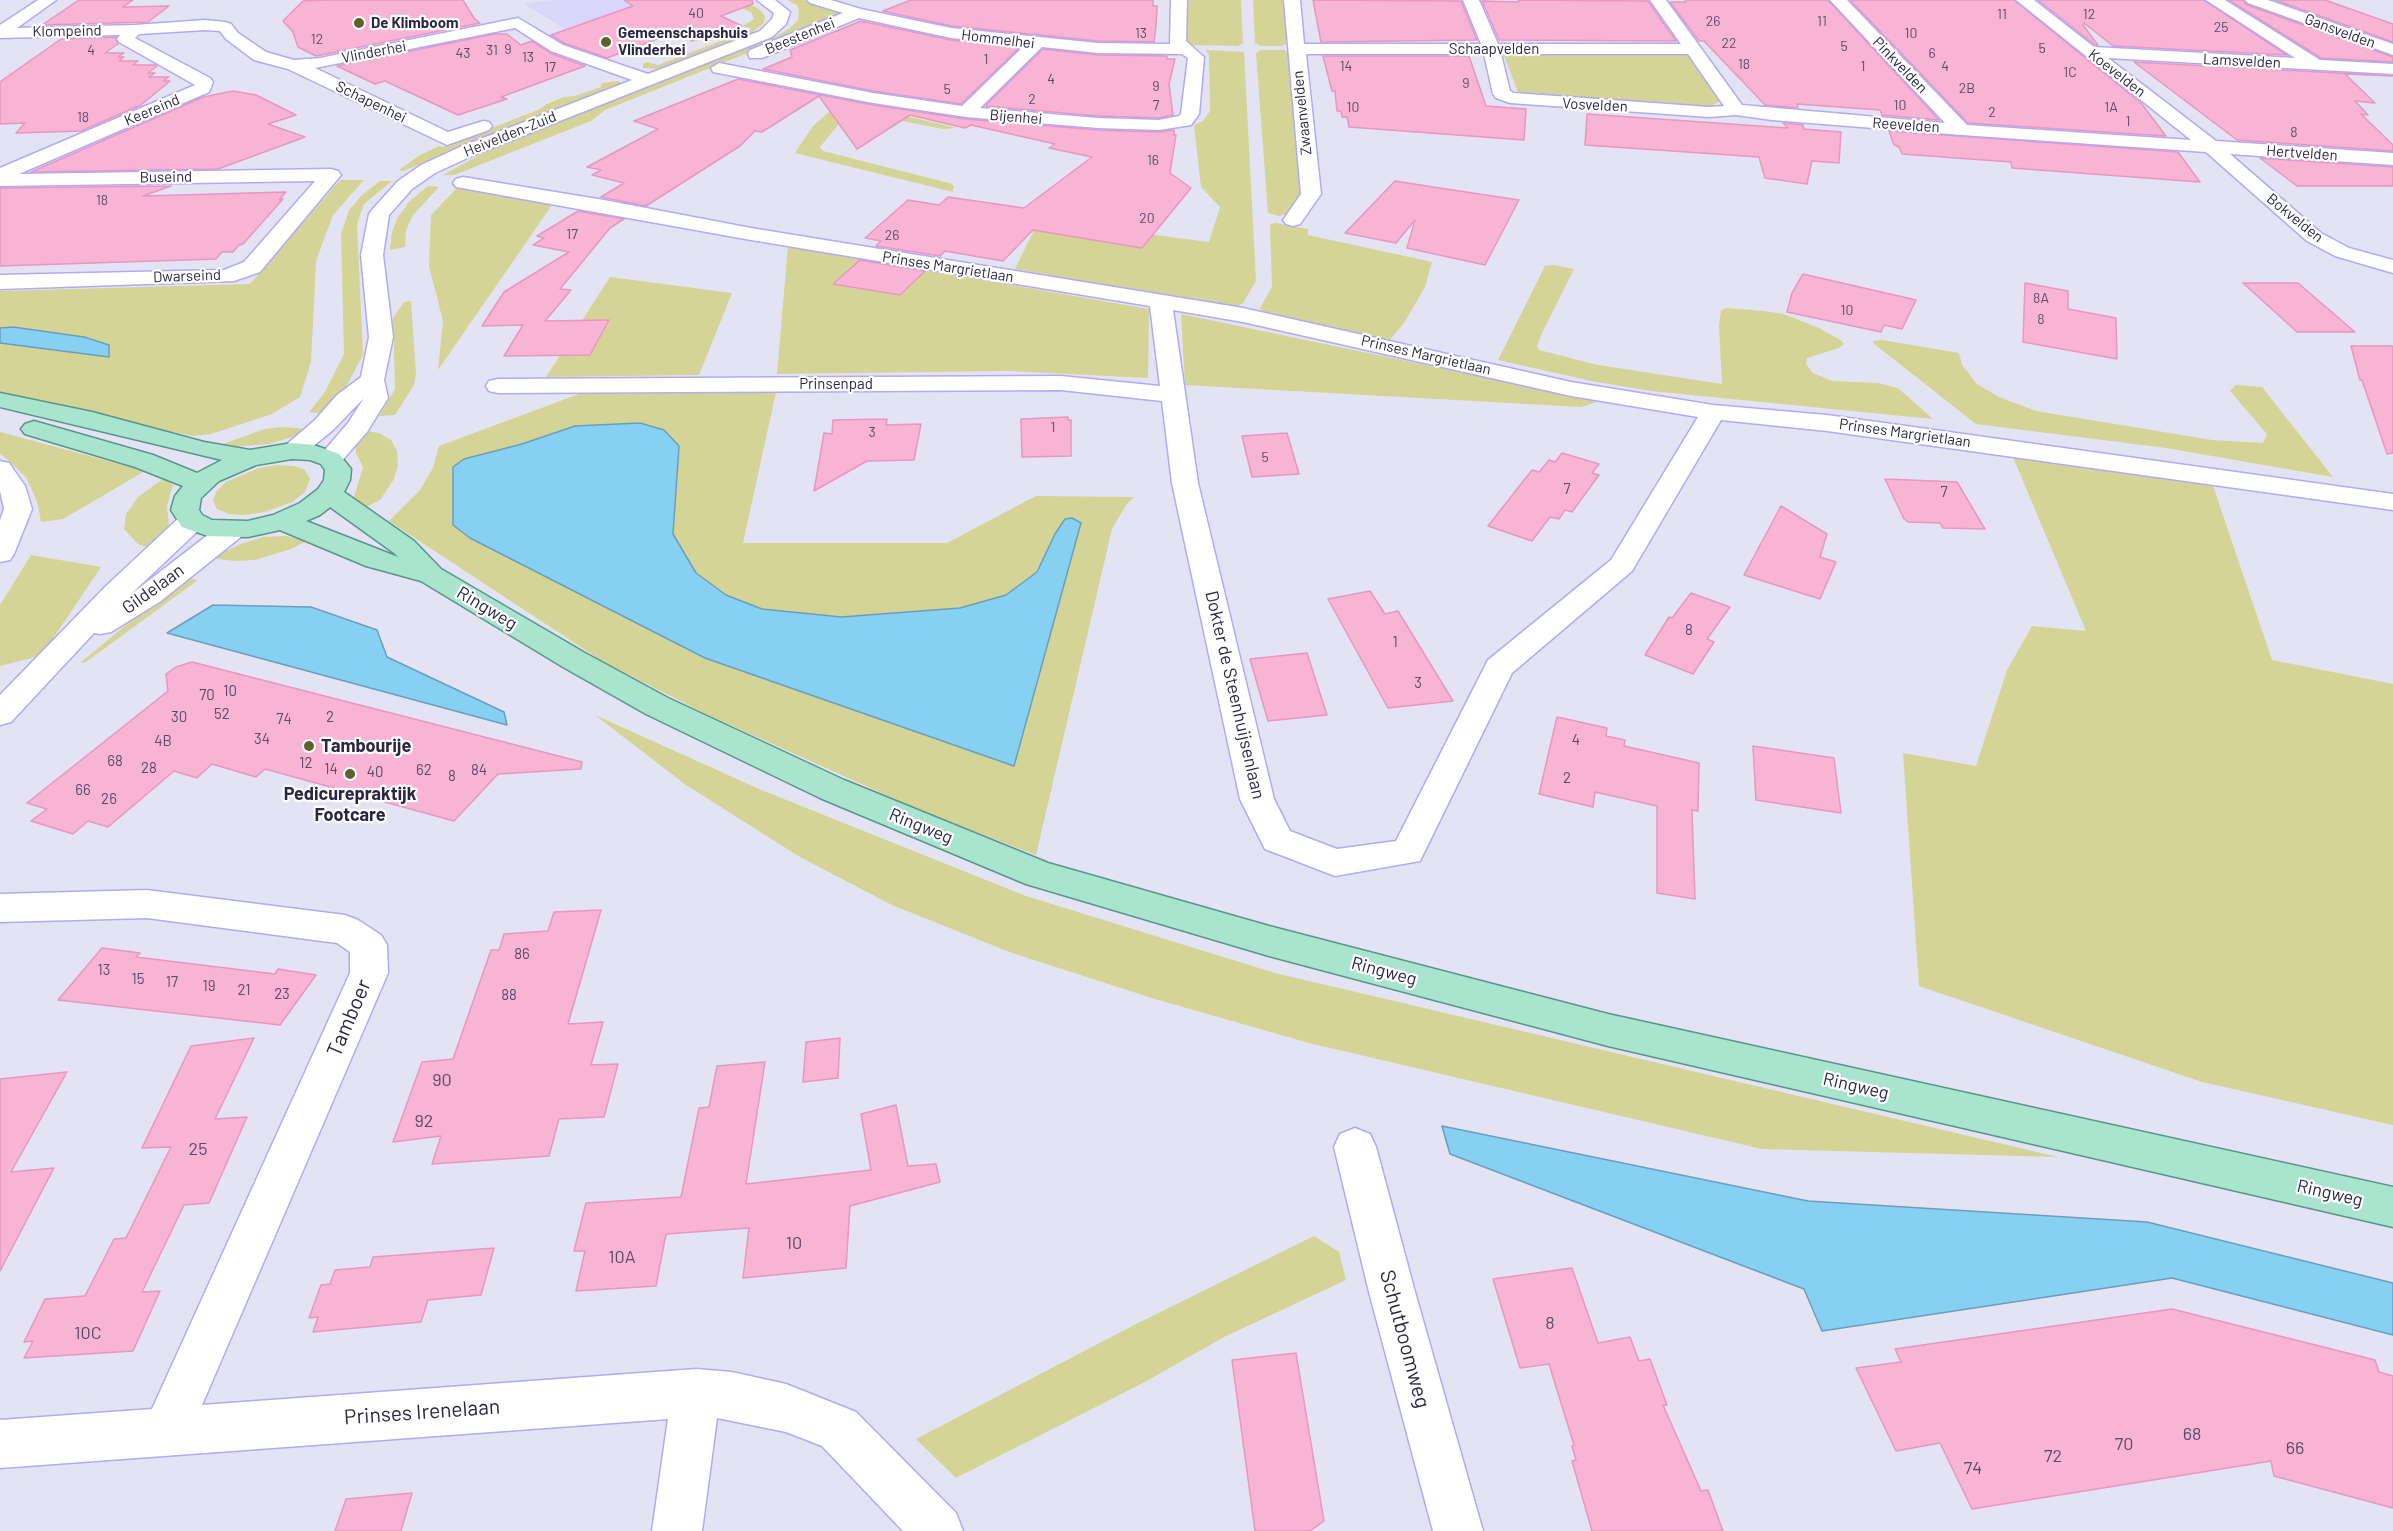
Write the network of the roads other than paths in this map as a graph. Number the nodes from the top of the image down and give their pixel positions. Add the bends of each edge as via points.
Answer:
1 (48, 0) edge
2 (765, 0) edge
3 (815, 0) edge
4 (1179, 0) edge
5 (1292, 0) edge
6 (1471, 0) edge
7 (1658, 0) edge
8 (1838, 0) edge
9 (2024, 0) edge
10 (2214, 0) edge
11 (2253, 0) edge
12 (504, 10) dead end
13 (858, 13) junction
14 (518, 23) junction
15 (135, 30) junction
16 (0, 32) edge
17 (1037, 43) junction
18 (1491, 48) junction
19 (1185, 49) junction
20 (1296, 49) junction
21 (1692, 49) junction
22 (2393, 50) edge
23 (2091, 52) junction
24 (294, 65) junction
25 (2317, 65) junction
26 (719, 68) junction
27 (619, 69) junction
28 (2393, 69) edge
29 (644, 70) junction
30 (601, 80) dead end
31 (1736, 110) junction
32 (609, 112) dead end
33 (966, 112) junction
34 (502, 118) dead end
35 (1962, 130) junction
36 (2210, 146) junction
37 (2393, 159) edge
38 (0, 174) edge
39 (331, 174) joint
40 (0, 180) edge
41 (463, 183) dead end
42 (1293, 220) dead end
43 (2393, 267) edge
44 (0, 282) edge
45 (1161, 302) junction
46 (372, 380) junction
47 (498, 386) dead end
48 (1174, 396) junction
49 (0, 400) edge
50 (1713, 412) junction
51 (0, 422) edge
52 (292, 451) junction
53 (250, 458) junction
54 (330, 459) junction
55 (0, 469) edge
56 (200, 483) junction
57 (329, 494) junction
58 (2393, 501) edge
59 (192, 521) junction
60 (282, 521) junction
61 (232, 530) junction
62 (0, 554) edge
63 (431, 575) junction
64 (70, 642) junction
65 (0, 679) edge
66 (32, 682) junction
67 (0, 714) edge
68 (0, 908) edge
69 (1355, 1147) dead end
70 (2393, 1207) edge
71 (696, 1393) junction
72 (167, 1430) junction
73 (0, 1444) edge
74 (677, 1531) edge
75 (938, 1531) edge
76 (1458, 1531) edge

1 - 16 street
2 - 29 street, Heivelden-Zuid via 782,12 780,21 766,34
3 - 13 street, Hommelhei
4 - 19 street, Bijenhei via 1178,43
5 - 20 street, Zwaanvelden
6 - 18 street, Vosvelden
7 - 21 street
8 - 35 street, Pinkvelden
9 - 23 street, Koevelden
10 - 25 street, Gansvelden
11 - 22 street, Gansvelden
12 - 14 street
13 - 17 street, Hommelhei via 951,33
13 - 26 street, Beestenhei
14 - 24 street, Vlinderhei
14 - 27 street via 557,48
15 - 16 street, Klompeind
15 - 24 street, Vlinderhei via 225,27 260,56
15 - 38 street, Keereind via 125,39 204,82 203,88
17 - 19 street, Hommelhei
17 - 33 street
18 - 20 street, Schaapvelden
18 - 21 street, Schaapvelden
18 - 31 street, Vosvelden via 1502,94 1510,98 1709,112
19 - 33 street, Bijenhei via 1196,57 1190,114 1185,121 1159,125 1098,123
20 - 42 street, Zwaanvelden via 1311,194
21 - 31 street
23 - 25 street, Lamsvelden
23 - 36 street, Koevelden
24 - 34 street, Schapenhei via 447,139
25 - 28 street, Lamsvelden
26 - 32 street, Beestenhei
26 - 33 street, Bijenhei
27 - 29 street
27 - 30 street
29 - 46 street, Heivelden-Zuid via 428,169 405,185 379,214 372,255 381,338
31 - 35 street, Reevelden
35 - 36 street, Reevelden
36 - 37 street, Hertvelden
36 - 43 street, Bokvelden via 2314,237 2342,252
39 - 40 street, Buseind
39 - 44 street, Dwarseind via 252,267 226,276
41 - 45 street, Prinses Margrietlaan
45 - 48 street, Dokter de Steenhuijsenlaan
45 - 50 street, Prinses Margrietlaan via 1265,319 1571,388
46 - 52 street
46 - 54 street, Heivelden-Zuid via 376,398 358,427
47 - 48 street, Prinsenpad via 1061,383
48 - 50 street, Dokter de Steenhuijsenlaan via 1185,483 1257,799 1277,840 1335,863 1408,852 1498,667 1622,565
49 - 53 main road
50 - 58 street, Prinses Margrietlaan via 1839,424
51 - 56 main road via 62,435 167,468
52 - 53 main road
52 - 54 main road
53 - 56 main road via 222,468
54 - 57 main road via 338,469
55 - 62 street via 12,486 18,509
56 - 59 main road via 189,496 185,510
57 - 60 main road via 310,509
57 - 63 main road, Ringweg via 404,547
59 - 61 main road via 208,528
59 - 64 street, Gildelaan via 115,593
60 - 61 main road
60 - 63 main road, Ringweg via 376,560
61 - 64 street, Gildelaan via 150,596
63 - 70 main road, Ringweg via 657,706 832,789 1039,874 1269,941 1608,1030
64 - 66 street, Gildelaan
65 - 66 street
66 - 67 street, Gildelaan
68 - 72 street, Tamboer via 147,904 345,930 368,945 369,973
69 - 76 street, Schutboomweg
71 - 72 street, Prinses Irenelaan
71 - 74 street
71 - 75 street, Prinses Irenelaan via 786,1408 838,1429
72 - 73 street, Prinses Irenelaan

